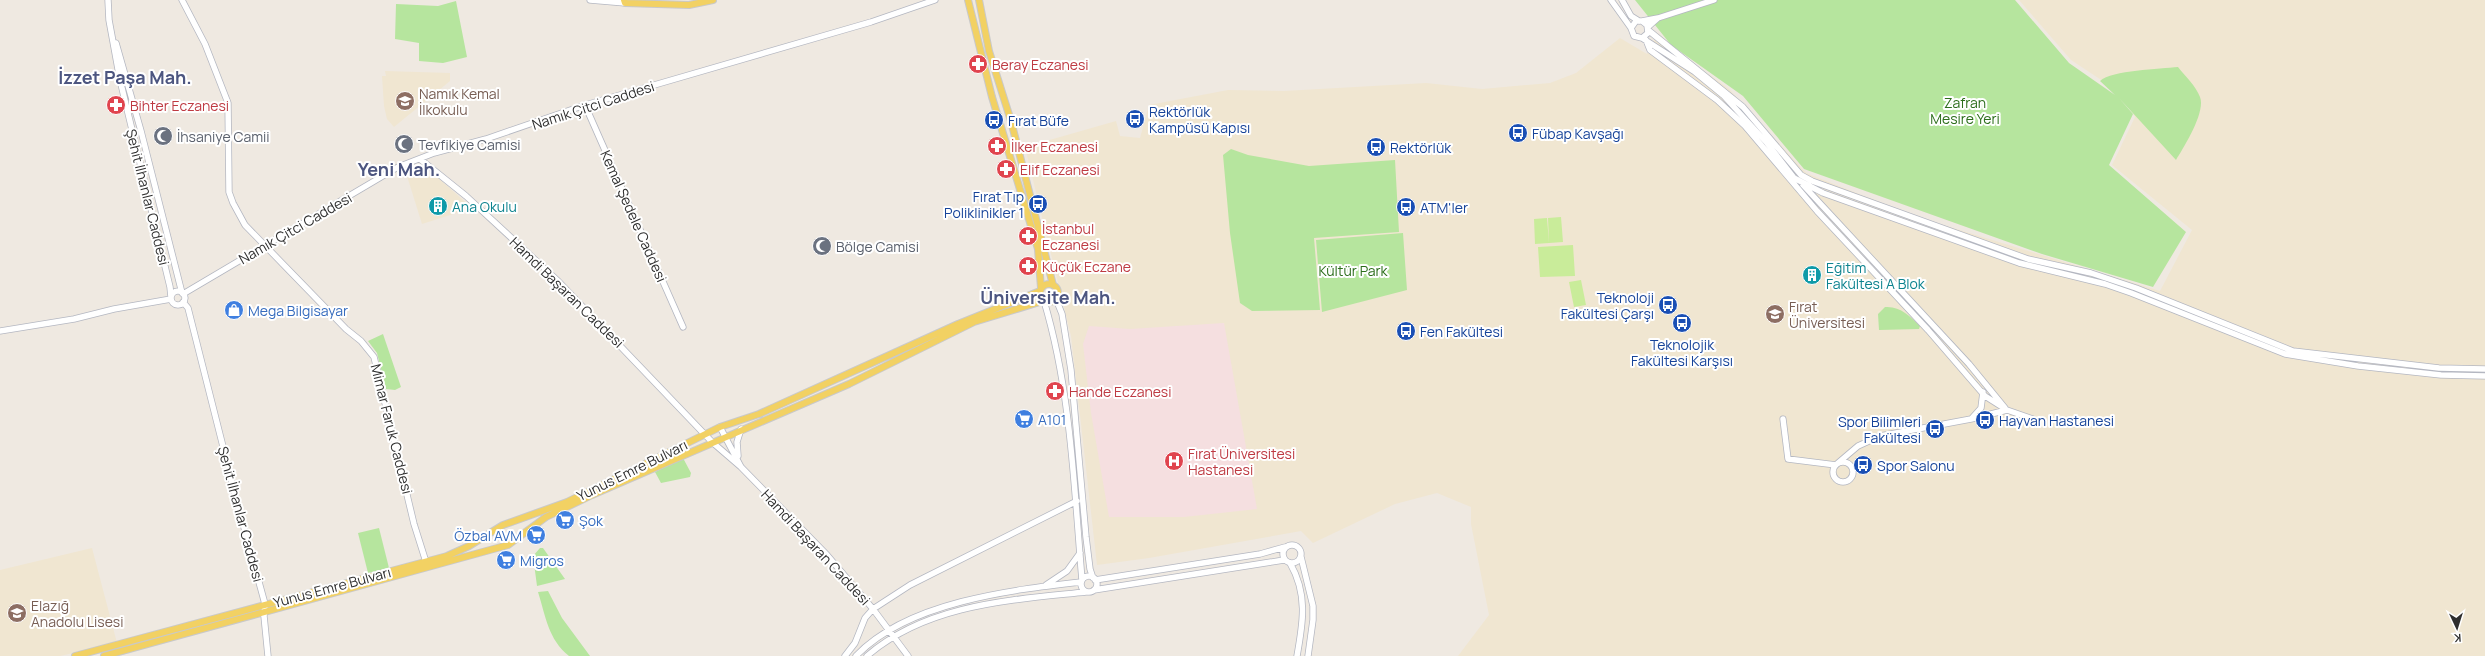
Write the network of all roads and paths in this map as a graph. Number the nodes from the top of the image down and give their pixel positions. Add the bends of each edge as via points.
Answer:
1 (108, 0) edge
2 (182, 0) edge
3 (590, 0) edge
4 (712, 0) edge
5 (935, 0) edge
6 (968, 0) edge
7 (979, 0) edge
8 (1611, 0) edge
9 (1622, 0) edge
10 (1714, 0) edge
11 (625, 2) edge
12 (639, 2) edge
13 (1658, 18) junction
14 (109, 20) junction
15 (1641, 21) junction
16 (1631, 28) junction
17 (1648, 28) junction
18 (1644, 39) junction
19 (585, 105) junction
20 (420, 159) junction
21 (1801, 183) junction
22 (265, 245) junction
23 (1052, 285) junction
24 (1040, 290) junction
25 (183, 294) junction
26 (171, 298) junction
27 (1056, 299) junction
28 (1044, 301) junction
29 (183, 302) junction
30 (1927, 325) junction
31 (683, 327) dead end
32 (0, 331) edge
33 (2485, 369) edge
34 (2485, 376) edge
35 (1983, 392) junction
36 (2007, 410) junction
37 (1783, 419) dead end
38 (1971, 419) junction
39 (2033, 419) dead end
40 (720, 427) junction
41 (741, 429) junction
42 (706, 434) junction
43 (725, 436) junction
44 (712, 442) junction
45 (738, 458) junction
46 (741, 467) junction
47 (1077, 501) junction
48 (1285, 547) junction
49 (1080, 553) junction
50 (1301, 557) junction
51 (1284, 560) junction
52 (426, 562) junction
53 (1290, 564) junction
54 (1094, 579) junction
55 (1082, 581) junction
56 (1044, 586) junction
57 (1094, 590) junction
58 (1086, 592) junction
59 (264, 608) junction
60 (873, 609) junction
61 (890, 631) junction
62 (894, 637) junction
63 (75, 656) edge
64 (104, 656) edge
65 (268, 656) edge
66 (845, 656) edge
67 (856, 656) edge
68 (867, 656) edge
69 (908, 656) edge
70 (1297, 656) edge
71 (1308, 656) edge

1 - 14 street
2 - 22 street, Mimar Faruk Caddesi via 210,55 228,103 230,198 245,225
3 - 11 street
4 - 12 main road via 689,5
5 - 19 street, Namık Çitci Caddesi via 871,22
6 - 24 main road via 992,97 1038,248
7 - 23 main road via 989,51 1011,121
8 - 16 street
9 - 15 street via 1631,16
10 - 13 street
11 - 12 main road
13 - 15 street
13 - 17 street
14 - 25 street, Şehit İlhanlar Caddesi via 133,101
14 - 26 street, Şehit İlhanlar Caddesi via 120,80
15 - 16 street via 1634,23
15 - 17 street
16 - 18 street via 1634,36
17 - 18 street
17 - 33 street via 1742,107 1801,175 1812,181 2028,259 2091,273 2136,288 2293,351 2439,368
18 - 21 street via 1695,72 1724,95
18 - 30 street via 1650,50 1717,100 1745,126 1816,211
19 - 20 street, Namık Çitci Caddesi
19 - 31 street, Kemal Şedele Caddesi
20 - 22 street, Namık Çitci Caddesi via 398,167
20 - 42 street, Hamdi Başaran Caddesi via 466,196 557,280
21 - 30 street
21 - 34 street via 2019,263 2131,293 2285,354 2358,366
22 - 25 street, Namık Çitci Caddesi
22 - 52 street, Mimar Faruk Caddesi via 374,357 414,524
23 - 24 main road via 1047,284
23 - 27 main road via 1058,291
24 - 28 main road
24 - 40 main road, Yunus Emre Bulvarı via 759,414
25 - 26 street via 175,292
25 - 29 street
26 - 29 street via 176,304
26 - 32 street via 74,319
27 - 28 main road via 1052,302
27 - 54 street via 1062,314 1071,370 1086,537 1090,569
28 - 41 main road, Yunus Emre Bulvarı via 974,322 849,384
28 - 47 street via 1058,359
29 - 59 street, Şehit İlhanlar Caddesi via 188,308
30 - 35 street
30 - 36 street via 1969,364
35 - 36 street
35 - 38 street via 1981,408
36 - 38 street
36 - 39 street
37 - 38 street via 1788,459 1837,464 1858,446 1880,436
40 - 42 main road, Yunus Emre Bulvarı
40 - 43 street, Hamdi Başaran Caddesi
41 - 43 main road, Yunus Emre Bulvarı
41 - 45 street, Hamdi Başaran Caddesi via 737,442
42 - 44 street, Hamdi Başaran Caddesi
42 - 52 main road, Yunus Emre Bulvarı via 567,502 504,525 469,546
43 - 44 main road, Yunus Emre Bulvarı
43 - 45 street, Hamdi Başaran Caddesi
44 - 46 street, Hamdi Başaran Caddesi
44 - 59 main road, Yunus Emre Bulvarı via 546,517 508,545
45 - 46 street, Hamdi Başaran Caddesi
46 - 60 street, Hamdi Başaran Caddesi via 827,555
47 - 49 street
47 - 60 street via 910,585
48 - 50 street via 1298,547
48 - 51 street via 1282,552
48 - 54 street via 1260,554
49 - 55 street
49 - 56 street via 1067,571
50 - 53 street
50 - 71 street via 1314,620
51 - 53 street
51 - 57 street
52 - 59 main road, Yunus Emre Bulvarı
53 - 70 street via 1298,582 1304,611
54 - 55 street via 1088,577
54 - 57 street
55 - 56 street
55 - 58 street
56 - 61 street via 943,606
57 - 58 street
58 - 62 street via 1007,600 973,607 930,619
59 - 63 main road, Yunus Emre Bulvarı
59 - 64 main road, Yunus Emre Bulvarı
59 - 65 street, Şehit İlhanlar Caddesi
60 - 61 street, Hamdi Başaran Caddesi
60 - 66 street via 865,618 855,643
61 - 62 street, Hamdi Başaran Caddesi
61 - 67 street
62 - 68 street
62 - 69 street, Hamdi Başaran Caddesi

